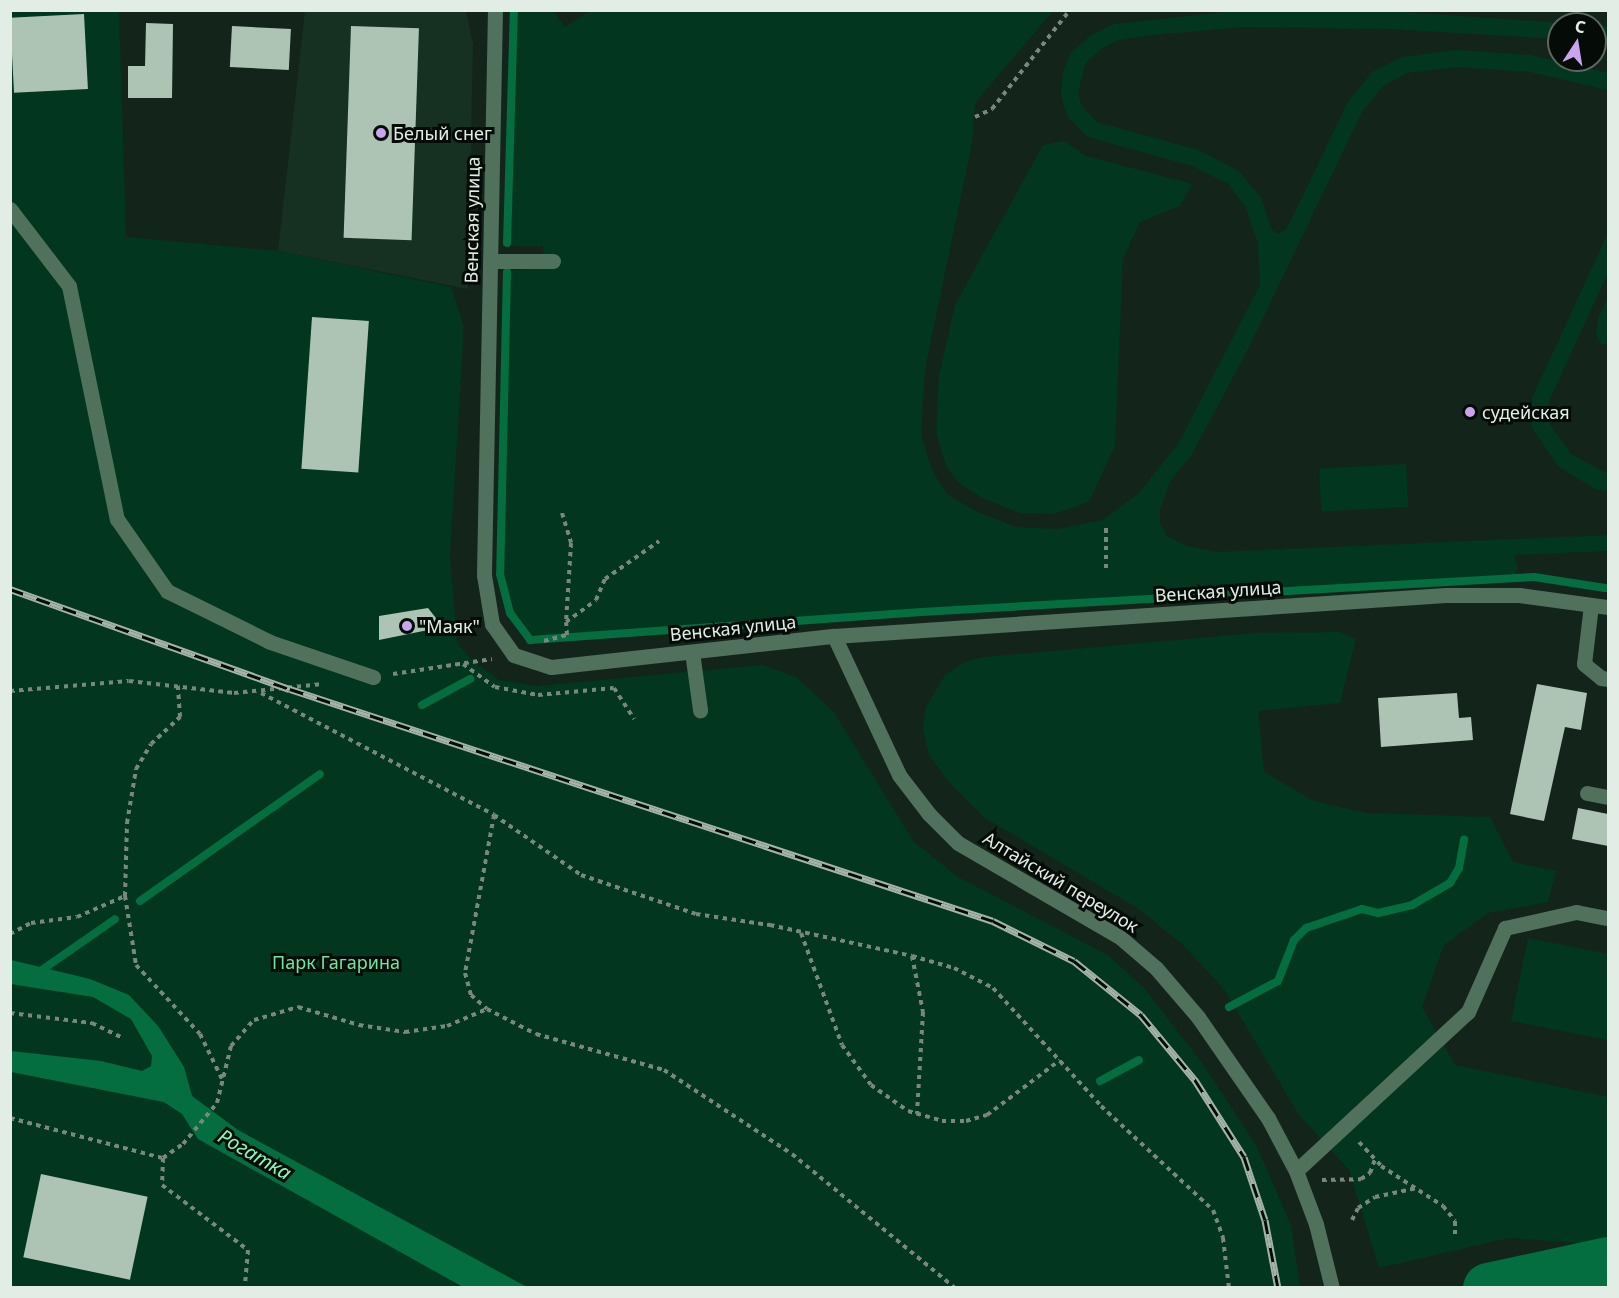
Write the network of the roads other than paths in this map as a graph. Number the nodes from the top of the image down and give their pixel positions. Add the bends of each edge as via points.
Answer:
1 (495, 10) edge
2 (10, 209) edge
3 (491, 261) junction
4 (553, 261) dead end
5 (1591, 605) junction
6 (1608, 607) edge
7 (834, 636) junction
8 (692, 652) junction
9 (373, 677) road end
10 (1608, 679) edge
11 (700, 710) dead end
12 (1587, 793) dead end
13 (1608, 797) edge
14 (1608, 918) edge
15 (1296, 1171) junction
16 (1332, 1286) edge

1 - 3 street, Венская улица
2 - 9 street via 69,286 117,519 167,591 270,642
3 - 4 street
3 - 8 street, Венская улица via 483,575 492,624 514,655 551,667
5 - 6 street, Венская улица
5 - 7 street, Венская улица via 1519,595 1446,595
5 - 10 street via 1584,664
7 - 8 street, Венская улица
7 - 15 street, Алтайский переулок via 899,775 928,814 958,843 1121,938 1156,968 1268,1118
8 - 11 street
12 - 13 street
14 - 15 street via 1576,912 1505,928 1468,1012
15 - 16 street, Алтайский переулок via 1316,1224

